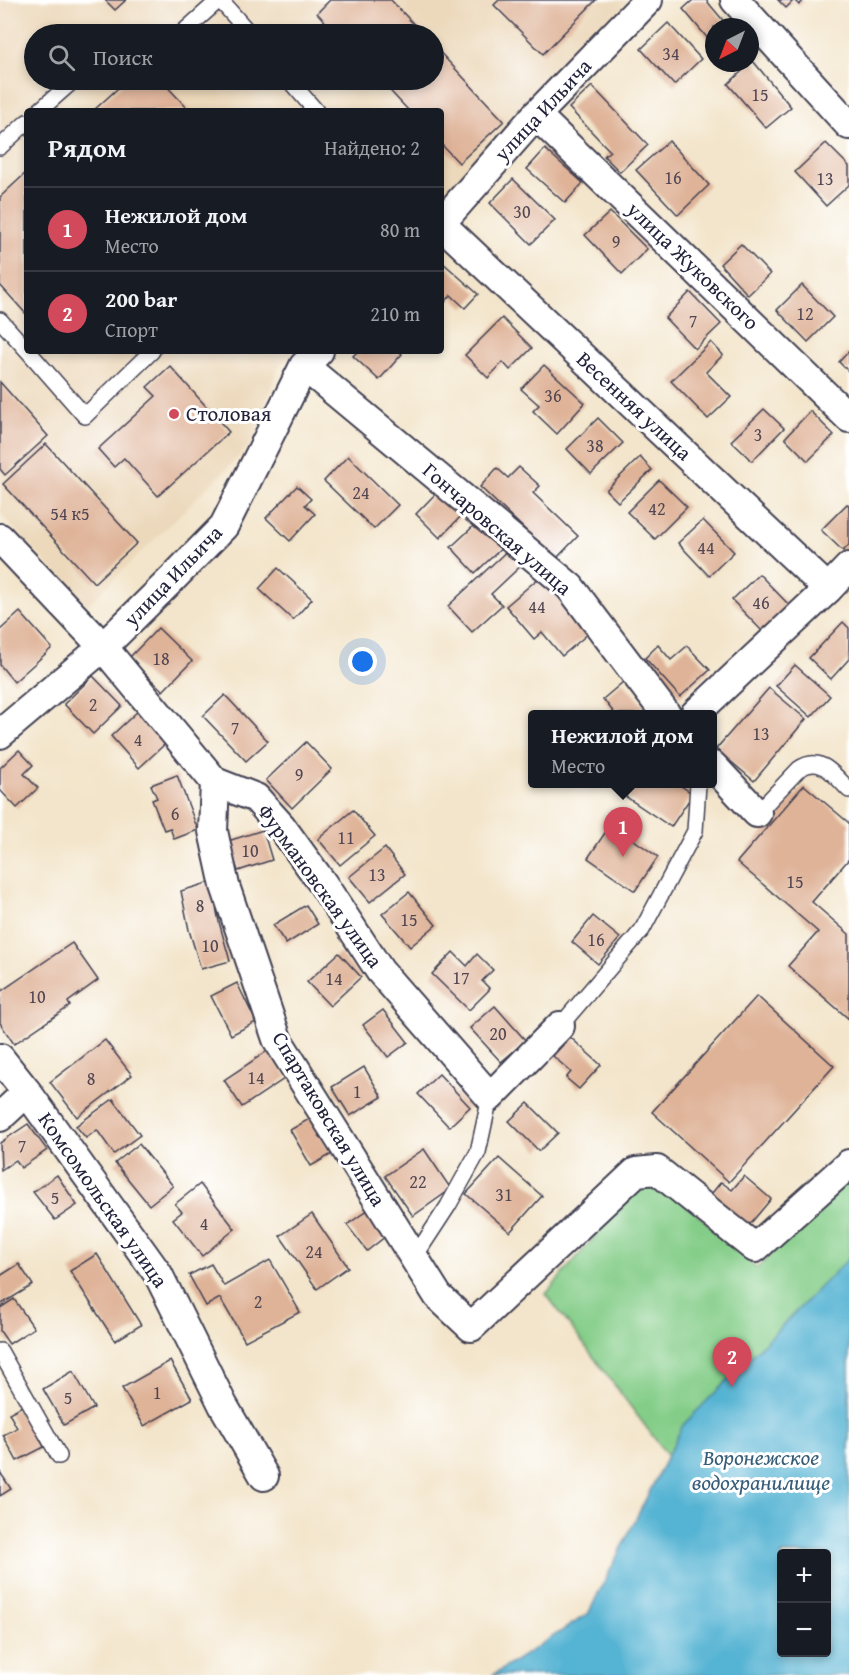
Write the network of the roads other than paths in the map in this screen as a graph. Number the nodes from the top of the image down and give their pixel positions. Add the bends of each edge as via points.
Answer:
1 (219, 0) edge
2 (648, 0) edge
3 (735, 0) edge
4 (192, 24) edge
5 (241, 24) edge
6 (63, 90) edge
7 (298, 90) edge
8 (42, 108) edge
9 (313, 108) edge
10 (536, 115) junction
11 (24, 125) edge
12 (849, 125) edge
13 (1, 145) edge
14 (444, 220) edge
15 (444, 226) edge
16 (0, 320) edge
17 (24, 348) edge
18 (30, 354) edge
19 (149, 354) edge
20 (311, 358) edge
21 (849, 418) edge
22 (0, 538) edge
23 (849, 567) edge
24 (828, 589) junction
25 (103, 647) junction
26 (663, 710) edge
27 (699, 710) edge
28 (0, 735) edge
29 (717, 770) edge
30 (215, 782) junction
31 (698, 788) edge
32 (849, 790) edge
33 (757, 813) joint
34 (560, 1026) joint
35 (0, 1058) edge
36 (27, 1092) junction
37 (490, 1097) junction
38 (0, 1117) edge
39 (849, 1164) edge
40 (414, 1258) junction
41 (0, 1351) edge
42 (59, 1456) dead end
43 (264, 1476) dead end

1 - 4 lane
1 - 5 lane
2 - 10 street, улица Ильича
3 - 12 street
6 - 8 lane
7 - 9 lane
10 - 14 street, улица Ильича
10 - 21 street, улица Жуковского
11 - 13 lane
15 - 24 street, Весенняя улица
16 - 17 lane
18 - 19 lane via 85,416
20 - 25 street, улица Ильича via 224,526
20 - 26 street, Гончаровская улица via 570,587
22 - 25 street, Фурмановская улица
23 - 24 street
24 - 27 street
25 - 28 street, улица Ильича
25 - 30 street, Фурмановская улица
29 - 33 street
30 - 37 street, Фурмановская улица via 256,798 281,826 380,971
30 - 40 street, Спартаковская улица via 213,831 225,886 277,1039
31 - 34 lane via 695,831 642,930
32 - 33 lane via 823,765 807,763
34 - 37 street
35 - 36 street, Комсомольская улица
36 - 38 street
36 - 43 street, Комсомольская улица via 158,1274
37 - 40 lane via 478,1152
39 - 40 street, Спартаковская улица via 755,1248 657,1170 636,1172 471,1327 438,1296
41 - 42 lane

